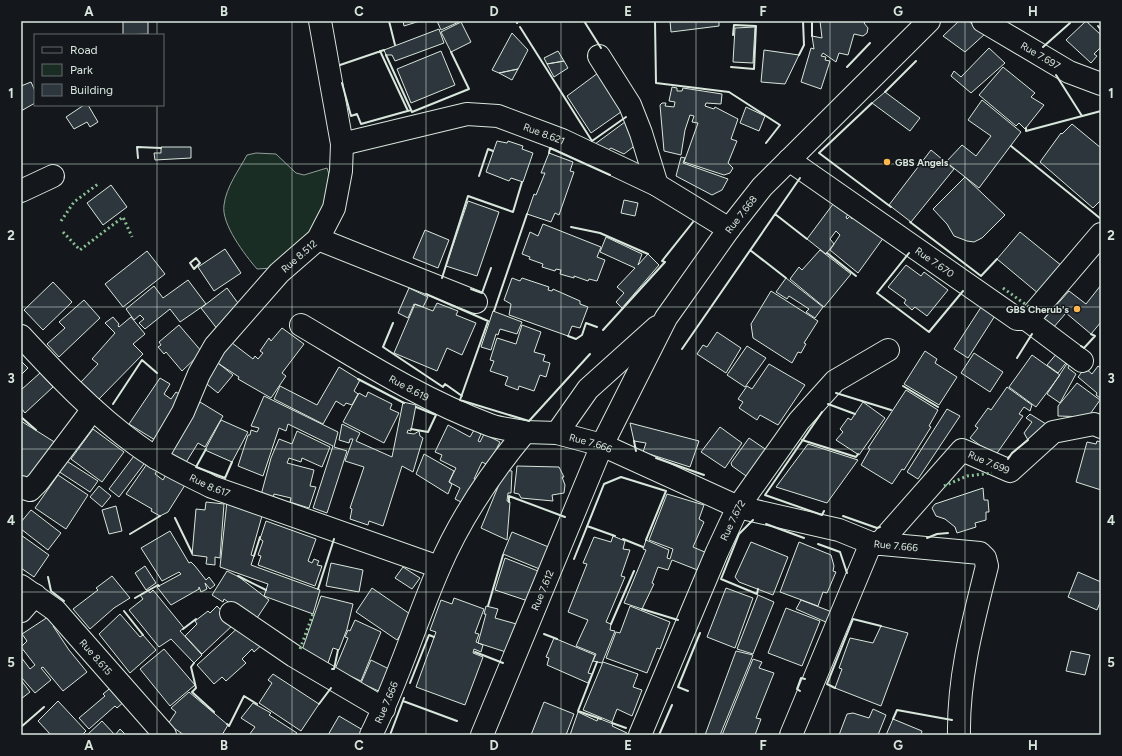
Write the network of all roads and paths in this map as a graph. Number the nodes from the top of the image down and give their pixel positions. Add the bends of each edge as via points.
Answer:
1 (320, 21) edge
2 (929, 21) edge
3 (983, 21) edge
4 (599, 56) dead end
5 (1101, 84) edge
6 (342, 144) junction
7 (789, 160) junction
8 (53, 176) dead end
9 (657, 185) junction
10 (21, 191) edge
11 (729, 229) junction
12 (1101, 234) edge
13 (318, 239) junction
14 (476, 302) dead end
15 (666, 318) junction
16 (1026, 319) junction
17 (301, 325) dead end
18 (21, 336) edge
19 (888, 350) dead end
20 (1082, 360) dead end
21 (93, 409) junction
22 (1101, 427) edge
23 (525, 432) junction
24 (557, 432) junction
25 (602, 445) junction
26 (156, 458) junction
27 (21, 487) edge
28 (738, 507) junction
29 (875, 543) junction
30 (439, 567) junction
31 (26, 597) edge
32 (231, 613) dead end
33 (384, 710) junction
34 (165, 735) edge
35 (371, 735) edge
36 (482, 735) edge
37 (640, 735) edge
38 (791, 735) edge
39 (959, 735) edge

1 - 6 street, Rue 8.512
2 - 7 street, Rue 7.668
3 - 5 street, Rue 7.697 via 1069,72
4 - 9 street via 630,104 642,133
6 - 9 street, Rue 8.621 via 467,114 498,116 562,140
6 - 13 street, Rue 8.512 via 341,171 334,208
7 - 11 street, Rue 7.668 via 762,187
7 - 16 street, Rue 7.670 via 1017,319
8 - 10 street
9 - 11 street, Rue 8.621
11 - 15 street, Rue 7.668
12 - 16 street
13 - 14 street
13 - 26 street, Rue 8.512 via 279,273 215,346 199,374 183,412
15 - 24 street via 588,389
15 - 25 street, Rue 7.668
16 - 20 street, Rue 7.670
17 - 23 street, Rue 8.619 via 389,377 460,412 491,425
18 - 21 street, Rue 8.617
19 - 28 street, Rue 7.672 via 835,381 799,421
21 - 26 street, Rue 8.617
21 - 27 street via 38,482 30,490
22 - 29 street, Rue 7.699 via 1094,424 1053,432 1010,471 962,450
23 - 24 street, Rue 7.666
23 - 30 street, Rue 7.666 via 478,495
24 - 25 street, Rue 7.666
25 - 28 street, Rue 7.666
25 - 36 street, Rue 7.612
26 - 30 street, Rue 8.617 via 212,487
28 - 29 street, Rue 7.666 via 839,530
28 - 37 street, Rue 7.672
29 - 38 street
29 - 39 street, Rue 7.666 via 980,553 985,558 987,566 968,640 960,687
30 - 33 street, Rue 7.666
31 - 34 street, Rue 8.615 via 55,610
32 - 33 street via 294,656
33 - 35 street, Rue 7.666

